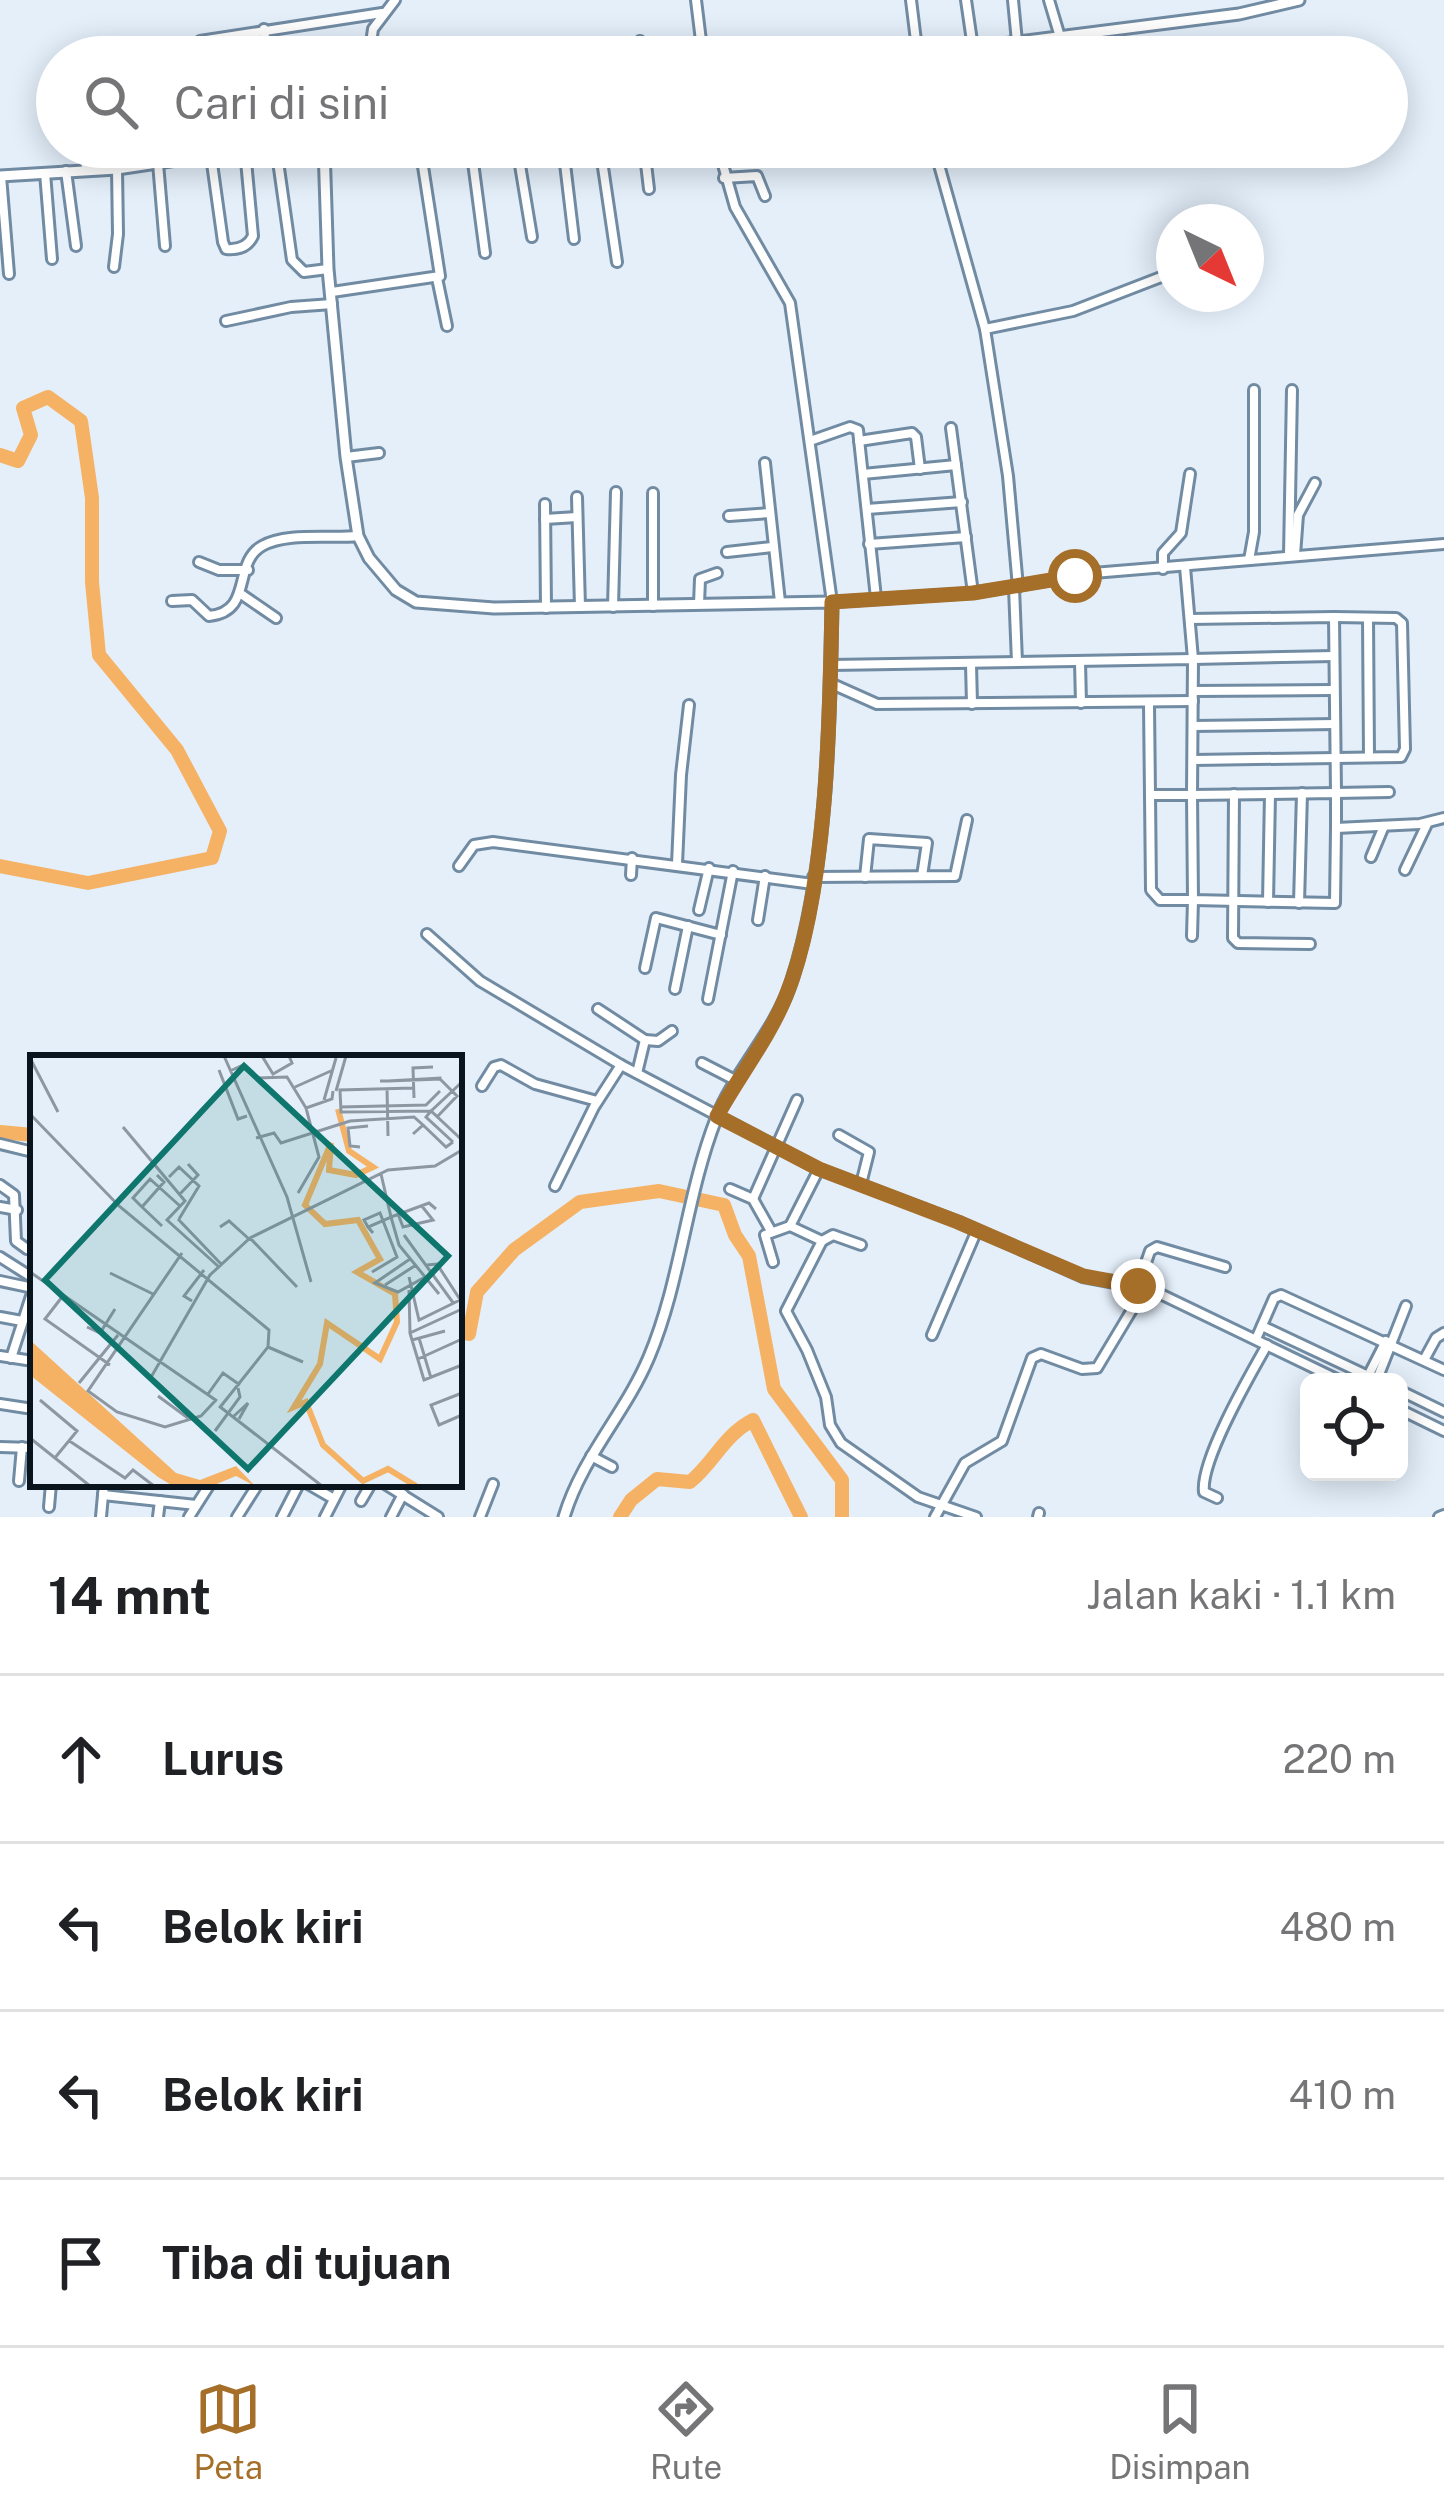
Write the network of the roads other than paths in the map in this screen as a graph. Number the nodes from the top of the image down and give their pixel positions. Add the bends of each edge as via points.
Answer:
1 (395, 0) edge
2 (696, 0) edge
3 (911, 0) edge
4 (967, 0) edge
5 (1012, 0) edge
6 (1049, 0) edge
7 (1299, 0) edge
8 (382, 13) junction
9 (264, 29) junction
10 (227, 36) edge
11 (265, 36) edge
12 (370, 36) edge
13 (700, 36) edge
14 (918, 36) edge
15 (972, 36) edge
16 (1016, 36) edge
17 (1062, 36) edge
18 (1078, 36) edge
19 (125, 168) edge
20 (158, 168) edge
21 (213, 168) edge
22 (247, 168) edge
23 (279, 168) edge
24 (324, 168) edge
25 (423, 168) edge
26 (474, 168) edge
27 (520, 168) edge
28 (565, 168) edge
29 (603, 168) edge
30 (647, 168) edge
31 (722, 168) edge
32 (940, 168) edge
33 (117, 169) junction
34 (86, 170) joint
35 (66, 171) junction
36 (44, 173) junction
37 (1, 176) edge
38 (724, 178) junction
39 (650, 189) dead end
40 (765, 196) dead end
41 (532, 237) dead end
42 (574, 239) dead end
43 (165, 246) dead end
44 (76, 247) dead end
45 (484, 253) dead end
46 (52, 259) dead end
47 (616, 262) dead end
48 (114, 267) dead end
49 (328, 269) junction
50 (9, 274) dead end
51 (437, 278) junction
52 (1156, 279) edge
53 (332, 292) junction
54 (332, 304) junction
55 (226, 321) dead end
56 (447, 326) dead end
57 (985, 329) junction
58 (1254, 390) dead end
59 (1292, 390) dead end
60 (951, 428) dead end
61 (810, 441) junction
62 (860, 441) junction
63 (379, 453) dead end
64 (346, 458) junction
65 (765, 463) dead end
66 (956, 465) junction
67 (920, 469) junction
68 (863, 474) junction
69 (1190, 474) dead end
70 (1316, 483) dead end
71 (616, 492) dead end
72 (653, 494) dead end
73 (577, 497) dead end
74 (962, 502) junction
75 (545, 504) dead end
76 (867, 509) junction
77 (770, 513) junction
78 (730, 516) dead end
79 (578, 518) junction
80 (545, 519) junction
81 (358, 536) junction
82 (966, 537) junction
83 (869, 544) junction
84 (1444, 544) edge
85 (772, 547) junction
86 (727, 552) dead end
87 (1292, 556) junction
88 (1249, 560) junction
89 (199, 562) dead end
90 (1185, 567) junction
91 (1163, 569) junction
92 (248, 570) junction
93 (717, 574) dead end
94 (1016, 587) junction
95 (973, 593) junction
96 (242, 594) junction
97 (876, 598) junction
98 (172, 601) dead end
99 (780, 602) junction
100 (832, 602) junction
101 (699, 604) junction
102 (653, 606) junction
103 (613, 607) junction
104 (546, 608) junction
105 (580, 608) junction
106 (1334, 617) junction
107 (276, 618) dead end
108 (1368, 618) junction
109 (1190, 619) junction
110 (1334, 656) junction
111 (1193, 659) junction
112 (1017, 662) junction
113 (1080, 662) junction
114 (971, 664) junction
115 (831, 665) junction
116 (830, 683) junction
117 (1333, 690) junction
118 (1193, 696) junction
119 (1081, 703) junction
120 (972, 704) junction
121 (1149, 704) junction
122 (689, 705) dead end
123 (1335, 724) junction
124 (1193, 726) junction
125 (1370, 757) junction
126 (1336, 758) junction
127 (1193, 760) junction
128 (1389, 792) dead end
129 (1302, 793) junction
130 (1336, 793) junction
131 (1234, 794) junction
132 (1270, 794) junction
133 (1150, 795) junction
134 (1192, 795) junction
135 (1444, 818) edge
136 (967, 820) dead end
137 (1427, 823) junction
138 (1384, 826) junction
139 (1336, 828) junction
140 (1371, 857) dead end
141 (632, 858) junction
142 (677, 864) junction
143 (459, 866) dead end
144 (709, 868) junction
145 (1405, 870) dead end
146 (733, 872) junction
147 (632, 875) dead end
148 (765, 876) junction
149 (922, 876) junction
150 (866, 877) junction
151 (813, 880) junction
152 (1193, 901) junction
153 (1268, 902) junction
154 (1233, 903) junction
155 (1299, 903) junction
156 (699, 910) dead end
157 (758, 920) dead end
158 (688, 926) junction
159 (427, 934) dead end
160 (721, 934) junction
161 (1192, 936) dead end
162 (1310, 944) dead end
163 (645, 968) dead end
164 (675, 989) dead end
165 (708, 999) dead end
166 (598, 1009) dead end
167 (672, 1030) dead end
168 (645, 1040) junction
169 (702, 1063) dead end
170 (620, 1065) junction
171 (637, 1073) junction
172 (736, 1081) junction
173 (482, 1086) dead end
174 (797, 1100) dead end
175 (597, 1101) junction
176 (717, 1116) junction
177 (839, 1135) dead end
178 (0, 1144) edge
179 (778, 1146) junction
180 (30, 1151) edge
181 (819, 1169) junction
182 (861, 1184) junction
183 (0, 1185) edge
184 (555, 1186) dead end
185 (730, 1189) dead end
186 (752, 1199) junction
187 (0, 1207) edge
188 (17, 1210) junction
189 (790, 1226) junction
190 (977, 1230) junction
191 (772, 1231) junction
192 (822, 1241) junction
193 (861, 1245) dead end
194 (27, 1249) dead end
195 (0, 1257) edge
196 (773, 1262) dead end
197 (1225, 1267) dead end
198 (30, 1275) edge
199 (0, 1281) edge
200 (1142, 1287) junction
201 (30, 1288) edge
202 (30, 1299) edge
203 (1406, 1306) dead end
204 (0, 1317) edge
205 (23, 1321) junction
206 (1262, 1326) junction
207 (1444, 1334) edge
208 (932, 1335) dead end
209 (1256, 1339) junction
210 (1389, 1342) junction
211 (1267, 1345) junction
212 (6, 1357) edge
213 (1424, 1360) junction
214 (1444, 1370) edge
215 (1324, 1373) edge
216 (1359, 1373) edge
217 (1377, 1373) edge
218 (1408, 1394) edge
219 (0, 1404) edge
220 (30, 1409) edge
221 (1444, 1412) edge
222 (1408, 1413) edge
223 (1444, 1431) edge
224 (0, 1447) edge
225 (28, 1447) edge
226 (590, 1455) junction
227 (612, 1467) dead end
228 (19, 1481) dead end
229 (493, 1484) dead end
230 (51, 1487) edge
231 (208, 1487) edge
232 (256, 1487) edge
233 (301, 1487) edge
234 (309, 1487) edge
235 (340, 1487) edge
236 (369, 1487) edge
237 (391, 1487) edge
238 (103, 1490) edge
239 (403, 1494) junction
240 (1217, 1498) dead end
241 (334, 1499) junction
242 (362, 1501) dead end
243 (160, 1502) junction
244 (942, 1504) junction
245 (196, 1505) junction
246 (49, 1507) dead end
247 (101, 1517) edge
248 (158, 1517) edge
249 (189, 1517) edge
250 (237, 1517) edge
251 (282, 1517) edge
252 (326, 1517) edge
253 (391, 1517) edge
254 (438, 1517) edge
255 (480, 1517) edge
256 (563, 1517) edge
257 (935, 1517) edge
258 (976, 1517) edge

1 - 8 street
2 - 13 street
3 - 14 street
4 - 15 street
5 - 16 street
6 - 17 street
7 - 18 street
8 - 9 street
8 - 12 street
9 - 10 street
9 - 11 street
19 - 33 street
20 - 43 street
21 - 22 street via 223,242 236,249 253,236
23 - 49 street via 292,260 304,272
24 - 49 street
25 - 51 street
26 - 45 street
27 - 41 street
28 - 42 street
29 - 47 street
30 - 39 street
31 - 38 street
32 - 57 street
33 - 34 street
33 - 48 street
34 - 35 street
35 - 36 street
35 - 44 street
36 - 37 street
36 - 46 street
37 - 50 street
38 - 40 street via 757,176
38 - 61 street via 790,303
49 - 53 street
51 - 53 street
51 - 56 street
52 - 57 street via 1073,311
53 - 54 street
54 - 55 street
54 - 64 street
57 - 94 street
58 - 88 street
59 - 87 street
60 - 66 street
61 - 62 street via 853,427
61 - 100 street
62 - 67 street via 912,433
62 - 68 street
63 - 64 street
64 - 81 street
65 - 77 street
66 - 67 street
66 - 74 street
67 - 68 street
68 - 76 street
69 - 91 street via 1181,533 1163,553
70 - 87 street via 1298,515
71 - 103 street
72 - 102 street
73 - 79 street
74 - 76 street
74 - 82 street
75 - 80 street
76 - 83 street
77 - 78 street
77 - 85 street
79 - 80 street
79 - 105 street
80 - 104 street
81 - 92 street via 274,541 252,554
81 - 104 street via 379,571 416,602
82 - 83 street
82 - 95 street
83 - 97 street
84 - 87 street
85 - 86 street
85 - 99 street
87 - 88 street
88 - 90 street
89 - 92 street
90 - 91 street
90 - 109 street
91 - 94 street
92 - 96 street
93 - 101 street via 700,579
94 - 95 street
94 - 112 street
95 - 97 street
96 - 98 street via 218,616 203,614 192,600
96 - 107 street
97 - 100 street
99 - 100 street
99 - 101 street
100 - 115 street
101 - 102 street
102 - 103 street
103 - 105 street
104 - 105 street
106 - 108 street
106 - 109 street
106 - 110 street
108 - 125 street
108 - 125 street via 1402,622 1405,749 1396,758
109 - 111 street
110 - 111 street
110 - 117 street
111 - 113 street
111 - 118 street
112 - 113 street
112 - 114 street
113 - 119 street
114 - 115 street
114 - 120 street
115 - 116 street
116 - 120 street via 878,704
116 - 151 street
117 - 118 street
117 - 123 street
118 - 121 street
118 - 124 street
119 - 120 street
119 - 121 street
121 - 133 street
122 - 142 street
123 - 124 street
123 - 126 street
124 - 127 street
125 - 126 street
126 - 127 street
126 - 130 street
127 - 134 street
128 - 130 street
129 - 130 street
129 - 132 street
129 - 155 street
130 - 139 street
131 - 132 street
131 - 134 street
131 - 154 street
132 - 153 street
133 - 134 street
133 - 152 street via 1152,895
134 - 152 street
135 - 137 street
136 - 149 street via 955,876
137 - 138 street
137 - 145 street
138 - 139 street
138 - 140 street
139 - 155 street via 1337,900
141 - 142 street
141 - 143 street via 481,842
141 - 147 street
142 - 144 street
144 - 146 street
144 - 156 street
146 - 148 street
146 - 160 street
148 - 151 street
148 - 157 street
149 - 150 street
149 - 150 street via 927,843 869,839
150 - 151 street
151 - 172 street via 784,1000
152 - 154 street
152 - 161 street
153 - 154 street
153 - 155 street
154 - 162 street via 1238,943
158 - 160 street
158 - 163 street via 656,918
158 - 164 street
159 - 170 street via 480,982
160 - 165 street
166 - 168 street
167 - 168 street
168 - 171 street
169 - 172 street
170 - 171 street
170 - 175 street
171 - 176 street
172 - 176 street
173 - 175 street via 501,1065
174 - 179 street
175 - 184 street
176 - 179 street
176 - 226 street via 651,1353
177 - 182 street via 869,1152
178 - 180 street
179 - 181 street
179 - 186 street
181 - 182 street
181 - 189 street
182 - 190 street
183 - 188 street
185 - 186 street
186 - 191 street
187 - 188 street
188 - 194 street via 16,1241
189 - 191 street
189 - 192 street
190 - 200 street via 1083,1276
190 - 208 street
191 - 196 street via 764,1238
192 - 193 street via 833,1235
192 - 244 street via 785,1311 824,1393 832,1430 890,1480
195 - 198 street
197 - 200 street via 1156,1247
199 - 201 street
200 - 209 street
200 - 244 street via 1096,1368 1034,1355 1002,1441 965,1463
202 - 205 street
203 - 210 street
204 - 205 street
205 - 212 street
206 - 209 street
206 - 210 street via 1281,1295
206 - 216 street
207 - 213 street
209 - 211 street
210 - 213 street
210 - 217 street
211 - 215 street
211 - 240 street via 1205,1474 1204,1492
213 - 214 street
218 - 221 street
219 - 220 street
222 - 223 street
224 - 225 street
225 - 228 street
226 - 227 street
226 - 256 street
229 - 255 street
230 - 246 street
231 - 245 street
232 - 250 street
233 - 251 street
234 - 241 street
235 - 241 street
236 - 242 street
237 - 239 street
238 - 243 street
238 - 247 street
239 - 253 street
239 - 254 street
241 - 252 street
243 - 245 street
243 - 248 street
244 - 257 street
244 - 258 street
245 - 249 street

